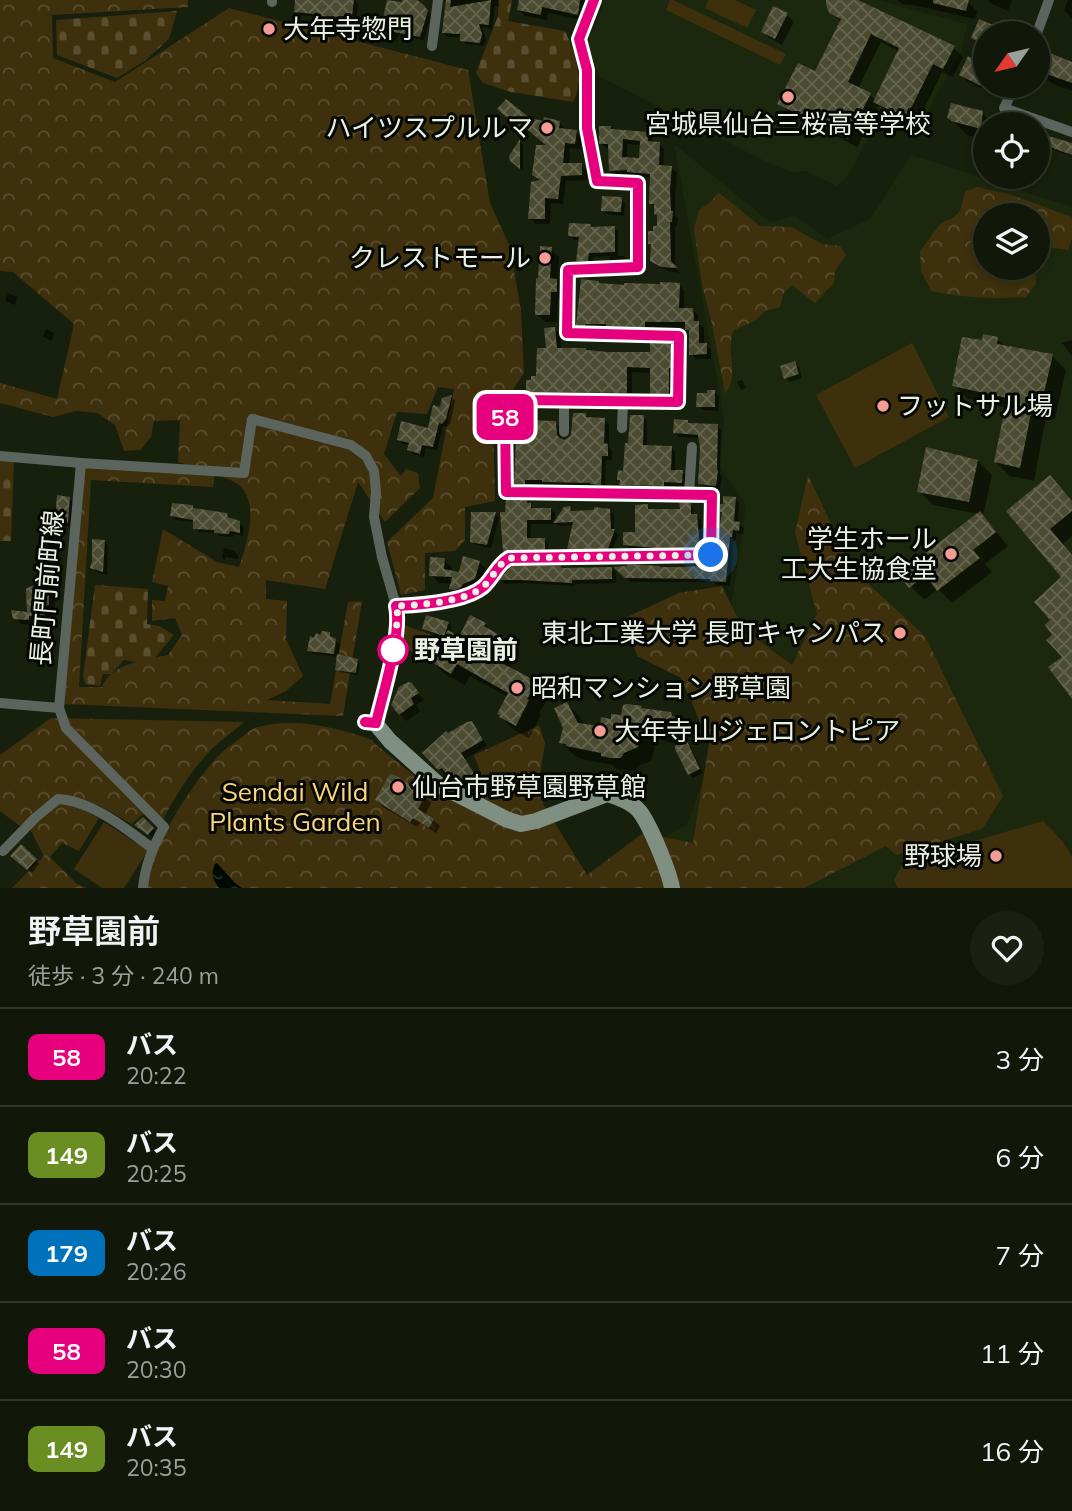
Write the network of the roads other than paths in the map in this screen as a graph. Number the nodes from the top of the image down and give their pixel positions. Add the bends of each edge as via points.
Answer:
1 (438, 0) edge
2 (594, 0) edge
3 (1049, 0) edge
4 (1041, 21) edge
5 (432, 46) dead end
6 (1009, 98) edge
7 (1072, 132) edge
8 (564, 401) junction
9 (623, 401) junction
10 (622, 428) dead end
11 (564, 432) dead end
12 (692, 447) dead end
13 (0, 456) edge
14 (81, 463) junction
15 (690, 494) junction
16 (396, 606) junction
17 (0, 703) edge
18 (60, 708) junction
19 (370, 723) joint
20 (153, 849) junction
21 (3, 851) dead end
22 (143, 888) edge
23 (672, 888) edge

1 - 5 street
2 - 9 street via 579,39 587,70 590,149 597,181 638,183 638,267 568,270 567,333 679,336 678,402
3 - 4 street
6 - 7 street via 1004,108
8 - 9 street
8 - 11 street
8 - 15 street via 521,400 505,416 506,492
9 - 10 street
12 - 15 street
13 - 14 street
14 - 16 street via 244,473 252,419 351,444 366,456 374,471 374,517
14 - 18 street, 長町門前町線
15 - 16 street via 712,495 711,555 509,558 491,581 469,595
16 - 19 street via 392,658
17 - 18 street
18 - 20 street via 66,728 164,827
19 - 23 street via 439,785 521,824 607,794 618,797 639,811
20 - 21 street via 85,805 58,799
20 - 22 street

